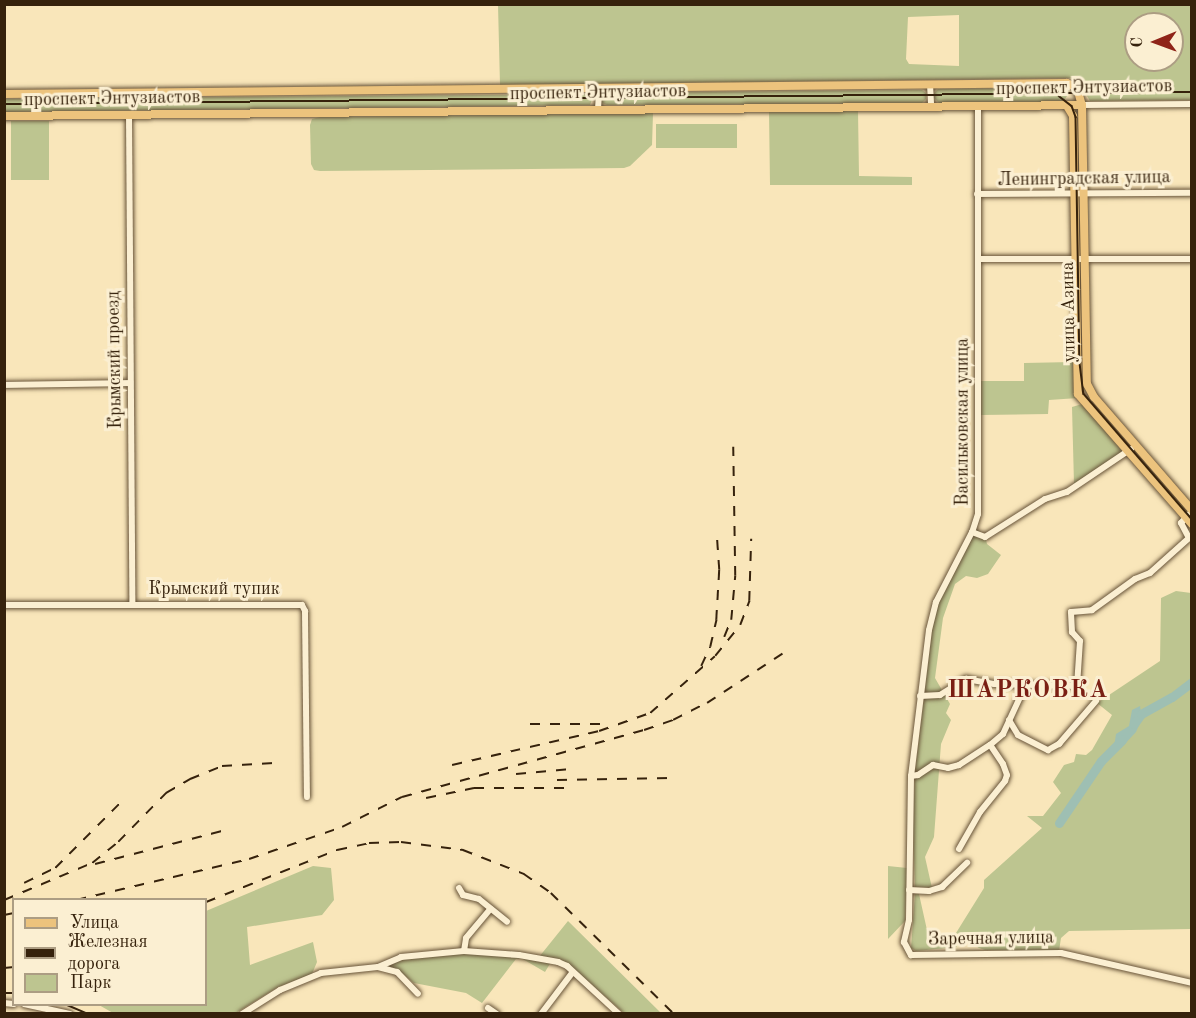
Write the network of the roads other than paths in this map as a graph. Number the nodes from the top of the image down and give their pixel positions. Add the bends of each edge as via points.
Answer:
1 (930, 84) junction
2 (599, 89) junction
3 (4, 94) edge
4 (1191, 104) edge
5 (1082, 105) junction
6 (931, 106) junction
7 (978, 106) junction
8 (1067, 106) junction
9 (598, 110) junction
10 (129, 115) junction
11 (4, 116) edge
12 (1191, 193) edge
13 (977, 194) junction
14 (1079, 194) junction
15 (978, 259) junction
16 (1080, 259) junction
17 (1191, 259) edge
18 (130, 383) junction
19 (4, 385) edge
20 (1136, 446) junction
21 (1128, 451) junction
22 (1190, 516) edge
23 (972, 532) junction
24 (4, 605) edge
25 (132, 605) junction
26 (1024, 685) junction
27 (920, 696) junction
28 (1096, 701) dead end
29 (1009, 720) junction
30 (990, 745) junction
31 (911, 776) junction
32 (308, 797) dead end
33 (959, 849) dead end
34 (967, 863) dead end
35 (459, 888) dead end
36 (909, 890) junction
37 (490, 909) junction
38 (507, 922) dead end
39 (904, 942) joint
40 (464, 951) junction
41 (378, 968) junction
42 (572, 973) junction
43 (1191, 982) edge
44 (418, 994) dead end
45 (29, 1006) edge
46 (489, 1008) dead end
47 (607, 1010) edge
48 (70, 1014) edge
49 (242, 1014) edge
50 (497, 1014) edge
51 (541, 1014) edge
52 (619, 1014) edge

1 - 2 main road, проспект Энтузиастов
1 - 5 main road, проспект Энтузиастов via 1067,83 1077,88
1 - 6 street
2 - 3 main road, проспект Энтузиастов
2 - 9 street
4 - 5 street, проспект Энтузиастов
5 - 8 main road, проспект Энтузиастов
5 - 14 main road, улица Азина
6 - 7 main road, проспект Энтузиастов
6 - 9 main road, проспект Энтузиастов
7 - 8 main road, проспект Энтузиастов
7 - 13 street, Васильковская улица
8 - 14 main road, улица Азина via 1073,116
9 - 10 main road, проспект Энтузиастов
10 - 11 main road, проспект Энтузиастов
10 - 18 street, Крымский проезд
12 - 14 street, Ленинградская улица
13 - 14 street, Ленинградская улица
13 - 15 street, Васильковская улица
14 - 16 main road, улица Азина
15 - 16 street
15 - 23 street, Васильковская улица via 978,514
16 - 17 street
16 - 20 main road, улица Азина via 1088,384 1094,397
16 - 21 main road, улица Азина via 1077,389 1084,403
18 - 19 street
18 - 25 street, Крымский проезд
20 - 21 street
20 - 22 main road, улица Азина
21 - 22 main road, улица Азина
21 - 23 street via 1067,492 1046,499 985,537
22 - 26 street via 1181,523 1189,538 1150,573 1135,579 1092,610 1071,612 1072,632 1080,641 1077,686
23 - 27 street, Васильковская улица via 936,602
24 - 25 street, Крымский тупик
25 - 32 street, Крымский тупик via 302,605
26 - 27 street via 966,679 939,695
26 - 29 street
27 - 31 street, Васильковская улица
28 - 29 street via 1059,744 1048,750 1018,735
29 - 30 street via 1003,734
30 - 31 street via 959,765 933,765
30 - 33 street via 1007,775
31 - 36 street, Васильковская улица
34 - 36 street via 942,887
35 - 37 street via 463,895
36 - 39 street, Васильковская улица
37 - 38 street
37 - 40 street via 466,938
39 - 43 street, Заречная улица via 911,955 1061,953
40 - 41 street via 401,957
40 - 42 street via 539,958 567,966
41 - 44 street via 397,972
41 - 49 street via 321,973 280,990
42 - 47 street
42 - 51 street
45 - 48 street
46 - 50 street
47 - 52 street

